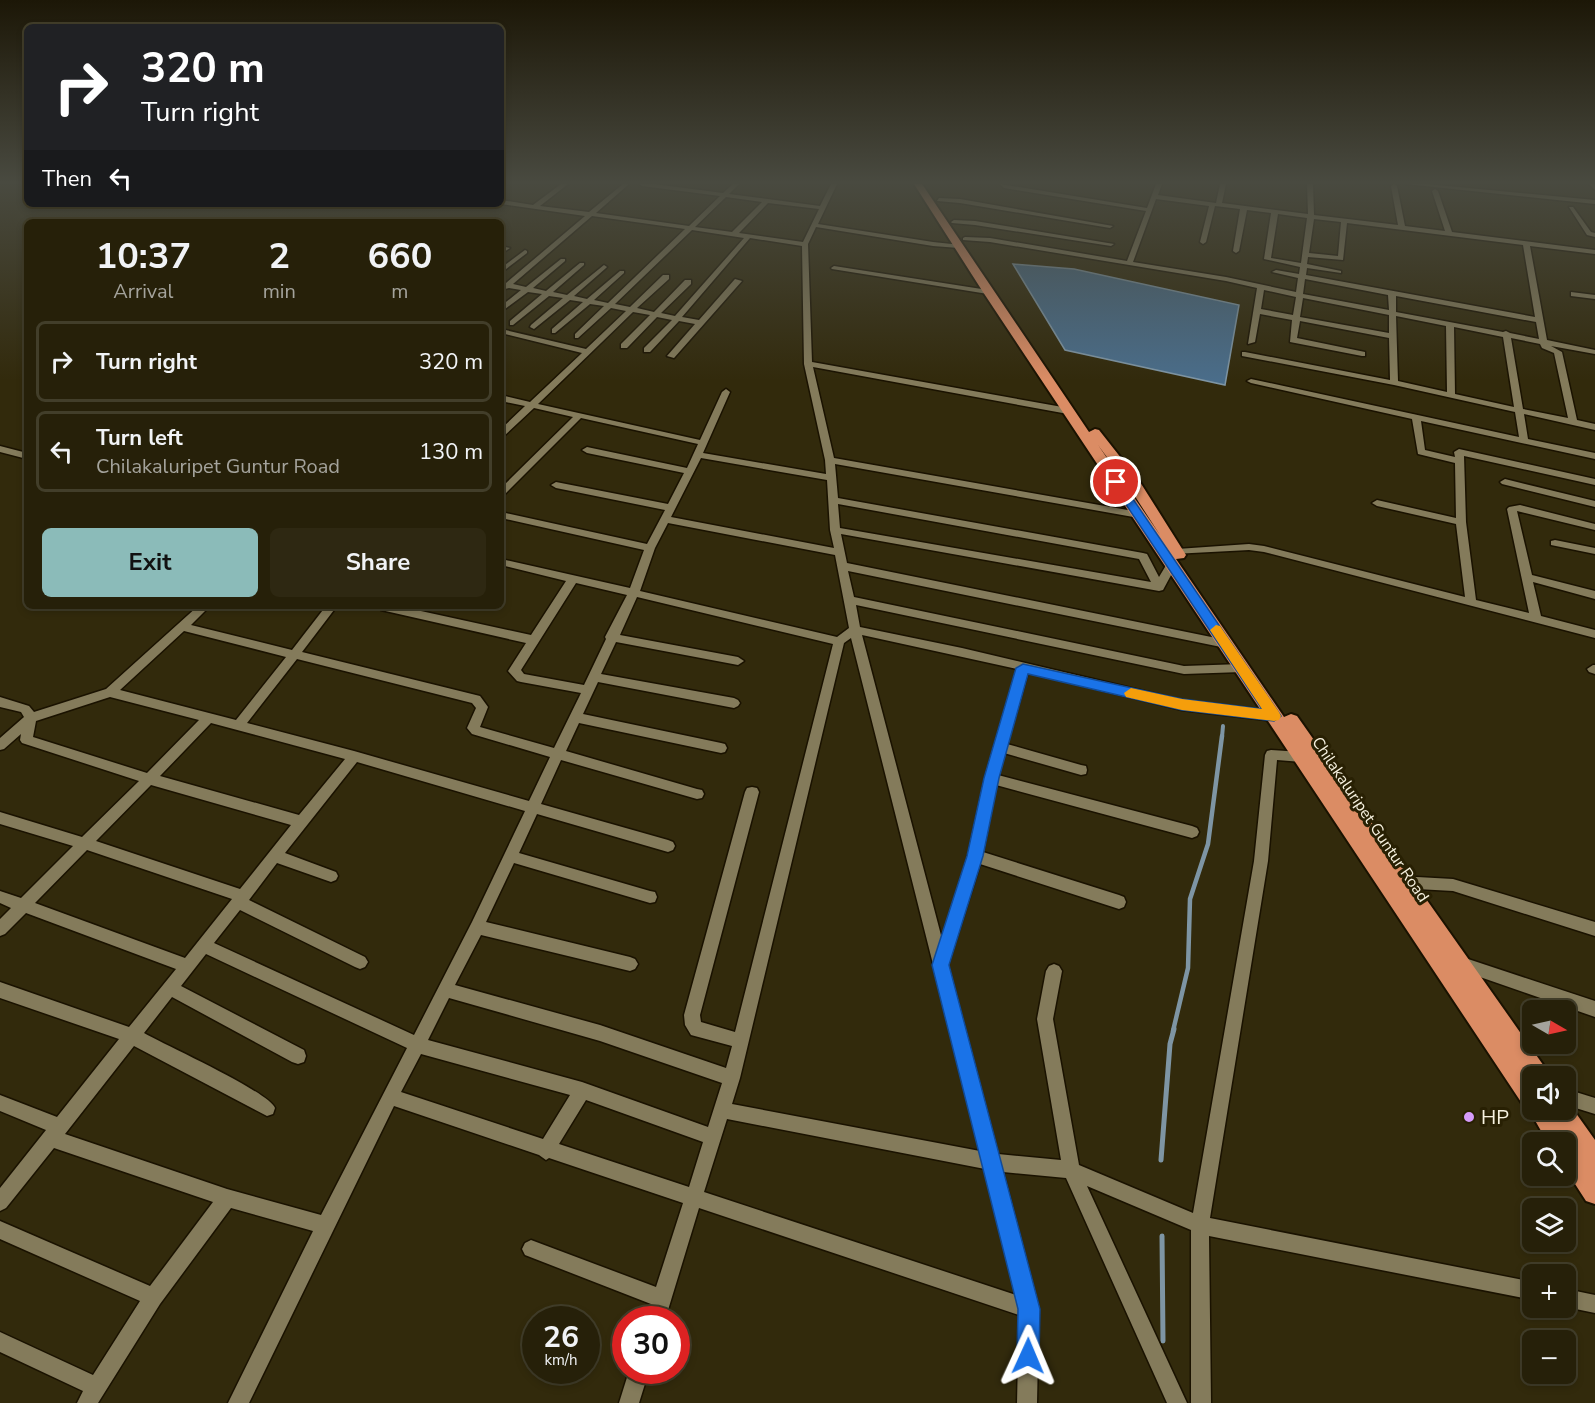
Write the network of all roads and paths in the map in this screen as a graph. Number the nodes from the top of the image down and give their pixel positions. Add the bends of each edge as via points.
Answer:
1 (547, 249) edge
2 (668, 249) edge
3 (737, 249) edge
4 (805, 249) edge
5 (966, 249) edge
6 (967, 249) edge
7 (1045, 249) edge
8 (1134, 249) edge
9 (1269, 249) edge
10 (1306, 249) edge
11 (1342, 249) edge
12 (1527, 249) edge
13 (1576, 249) edge
14 (525, 252) dead end
15 (1595, 252) edge
16 (1305, 254) junction
17 (563, 260) dead end
18 (582, 264) dead end
19 (1129, 264) junction
20 (1304, 266) junction
21 (604, 267) dead end
22 (834, 268) dead end
23 (504, 269) edge
24 (622, 272) dead end
25 (645, 272) junction
26 (1276, 272) dead end
27 (1339, 272) dead end
28 (666, 277) junction
29 (1301, 277) junction
30 (738, 281) dead end
31 (688, 282) junction
32 (504, 285) edge
33 (504, 286) edge
34 (704, 286) junction
35 (1262, 287) junction
36 (528, 289) junction
37 (548, 292) junction
38 (988, 292) junction
39 (1392, 293) junction
40 (1574, 294) dead end
41 (1298, 295) junction
42 (569, 297) junction
43 (1595, 297) edge
44 (590, 301) junction
45 (612, 305) junction
46 (1363, 307) junction
47 (504, 308) edge
48 (634, 309) junction
49 (1257, 311) junction
50 (1392, 312) junction
51 (656, 314) junction
52 (1362, 316) dead end
53 (680, 318) junction
54 (1296, 318) junction
55 (1539, 320) junction
56 (513, 323) dead end
57 (700, 323) junction
58 (1450, 323) junction
59 (534, 327) dead end
60 (1350, 328) junction
61 (504, 331) edge
62 (555, 331) dead end
63 (1506, 333) junction
64 (578, 336) dead end
65 (1391, 336) junction
66 (1251, 342) dead end
67 (1507, 344) junction
68 (1544, 344) junction
69 (624, 346) dead end
70 (1392, 347) junction
71 (647, 350) dead end
72 (589, 352) junction
73 (1595, 352) edge
74 (1245, 354) dead end
75 (1362, 354) dead end
76 (671, 356) dead end
77 (808, 364) junction
78 (1251, 381) dead end
79 (1394, 383) junction
80 (726, 392) dead end
81 (1451, 395) junction
82 (504, 399) edge
83 (534, 404) junction
84 (1519, 410) junction
85 (1068, 411) junction
86 (580, 415) junction
87 (1416, 418) junction
88 (1573, 422) junction
89 (1595, 427) edge
90 (504, 431) edge
91 (1524, 440) junction
92 (0, 449) edge
93 (701, 449) junction
94 (587, 450) dead end
95 (24, 455) edge
96 (1595, 456) edge
97 (830, 460) junction
98 (1460, 461) junction
99 (690, 471) junction
100 (832, 478) junction
101 (1505, 482) dead end
102 (1595, 482) edge
103 (556, 485) dead end
104 (504, 490) edge
105 (832, 500) junction
106 (1377, 503) dead end
107 (1595, 504) edge
108 (668, 514) junction
109 (1139, 515) junction
110 (504, 517) edge
111 (1461, 522) junction
112 (1595, 527) edge
113 (835, 530) junction
114 (1555, 543) dead end
115 (650, 548) junction
116 (1595, 551) edge
117 (1174, 558) junction
118 (842, 560) junction
119 (504, 563) edge
120 (1527, 577) junction
121 (573, 579) junction
122 (1159, 588) junction
123 (633, 594) junction
124 (1595, 595) edge
125 (848, 600) junction
126 (1471, 603) junction
127 (202, 609) edge
128 (330, 609) edge
129 (394, 609) edge
130 (1536, 618) junction
131 (182, 627) junction
132 (855, 630) junction
133 (1595, 634) edge
134 (611, 637) junction
135 (533, 640) junction
136 (839, 641) junction
137 (1226, 644) junction
138 (293, 654) junction
139 (738, 661) dead end
140 (1023, 668) junction
141 (1242, 668) junction
142 (591, 684) junction
143 (110, 692) junction
144 (0, 702) edge
145 (734, 703) dead end
146 (1274, 716) junction
147 (575, 717) junction
148 (31, 718) junction
149 (208, 719) junction
150 (239, 725) junction
151 (0, 745) edge
152 (1000, 747) junction
153 (721, 748) dead end
154 (354, 756) junction
155 (557, 756) junction
156 (1302, 757) junction
157 (1081, 770) dead end
158 (147, 778) junction
159 (992, 778) junction
160 (752, 792) dead end
161 (697, 794) dead end
162 (532, 806) junction
163 (0, 818) edge
164 (302, 822) junction
165 (1192, 832) dead end
166 (83, 843) junction
167 (668, 846) dead end
168 (275, 856) junction
169 (509, 856) junction
170 (975, 856) junction
171 (331, 876) dead end
172 (1395, 883) junction
173 (0, 897) edge
174 (650, 897) dead end
175 (241, 899) junction
176 (1119, 902) dead end
177 (22, 906) junction
178 (477, 927) junction
179 (0, 929) edge
180 (1595, 929) edge
181 (204, 946) junction
182 (360, 963) dead end
183 (630, 964) dead end
184 (1461, 964) junction
185 (941, 965) junction
186 (187, 966) junction
187 (1054, 971) dead end
188 (170, 988) junction
189 (0, 990) edge
190 (446, 990) junction
191 (1595, 1009) edge
192 (132, 1036) junction
193 (741, 1041) junction
194 (418, 1045) junction
195 (298, 1056) dead end
196 (1531, 1066) edge
197 (732, 1078) junction
198 (1522, 1083) edge
199 (582, 1090) junction
200 (391, 1098) junction
201 (1576, 1099) edge
202 (0, 1102) edge
203 (1595, 1106) edge
204 (267, 1108) dead end
205 (722, 1110) junction
206 (1567, 1120) edge
207 (55, 1132) junction
208 (713, 1137) junction
209 (546, 1150) junction
210 (1595, 1161) edge
211 (991, 1162) junction
212 (1576, 1164) edge
213 (1071, 1170) junction
214 (1595, 1192) edge
215 (694, 1197) junction
216 (227, 1198) junction
217 (0, 1202) edge
218 (325, 1225) junction
219 (1200, 1225) junction
220 (0, 1230) edge
221 (531, 1249) dead end
222 (1522, 1289) edge
223 (153, 1297) junction
224 (662, 1299) junction
225 (1576, 1300) edge
226 (1595, 1304) edge
227 (660, 1306) edge
228 (1029, 1309) junction
229 (0, 1342) edge
230 (635, 1384) edge
231 (92, 1395) edge
232 (238, 1403) edge
233 (629, 1403) edge
234 (1027, 1403) edge
235 (1177, 1403) edge
236 (1201, 1403) edge

1 - 32 street
2 - 25 street
3 - 34 street
4 - 77 street
5 - 38 highway
6 - 117 highway via 1135,485
7 - 19 street
8 - 19 street
9 - 20 street via 1267,260
10 - 16 street
11 - 16 street via 1341,259
12 - 55 street
13 - 15 street
14 - 23 street
16 - 20 street
17 - 36 street
18 - 37 street
19 - 35 street
20 - 27 street
20 - 29 street
21 - 42 street
22 - 38 street
24 - 44 street
25 - 28 street
25 - 45 street
26 - 29 street
28 - 31 street
28 - 48 street
29 - 39 street
29 - 41 street
30 - 57 street
31 - 34 street
31 - 51 street
33 - 36 street
34 - 53 street
35 - 41 street
35 - 49 street
36 - 37 street
36 - 47 street
37 - 42 street
37 - 56 street
38 - 85 highway
39 - 50 street
39 - 55 street
40 - 43 street
41 - 46 street
41 - 54 street
42 - 44 street
42 - 59 street
44 - 45 street
44 - 62 street
45 - 48 street
45 - 64 street
46 - 50 street
46 - 52 street
48 - 51 street
48 - 72 street
49 - 54 street
49 - 66 street
50 - 58 street
50 - 65 street
51 - 53 street
51 - 69 street
53 - 57 street
53 - 71 street
54 - 60 street
54 - 75 street via 1293,340
55 - 68 street
57 - 76 street
58 - 63 street
58 - 81 street
60 - 65 street
60 - 70 street
61 - 72 street
63 - 67 street
63 - 68 street
65 - 70 street
67 - 68 street
67 - 84 street
68 - 73 street
68 - 88 street via 1558,352
70 - 79 street
72 - 83 street
74 - 79 street
77 - 85 street
77 - 97 street
78 - 87 street
79 - 81 street
80 - 93 street
81 - 84 street
82 - 83 street
83 - 86 street
83 - 90 street
84 - 88 street
84 - 91 street
85 - 109 highway
86 - 93 street
86 - 104 street
87 - 91 street
87 - 98 street via 1421,452
88 - 89 street
91 - 96 street
92 - 95 street
93 - 99 street
93 - 100 street
94 - 99 street
97 - 100 street
97 - 109 street
98 - 102 street via 1459,452
98 - 111 street
99 - 108 street
100 - 105 street
101 - 107 street
103 - 108 street
105 - 113 street
105 - 122 street via 1143,556
106 - 111 street
108 - 115 street
108 - 118 street
109 - 117 highway
110 - 115 street
111 - 126 street
112 - 120 street via 1512,508
113 - 118 street
113 - 122 street
114 - 116 street
115 - 123 street
117 - 122 street
117 - 126 street via 1250,547 1264,549
117 - 137 highway, Chilakaluripet Guntur Road
117 - 172 highway, Chilakaluripet Guntur Road
118 - 125 street
118 - 137 street
119 - 121 street
120 - 124 street
120 - 130 street
121 - 123 street
121 - 135 street
123 - 134 street
123 - 136 street
125 - 132 street
125 - 141 street via 1184,670
126 - 130 street
127 - 131 street
128 - 138 street
129 - 135 street
130 - 133 street
131 - 138 street
131 - 143 street
132 - 136 street
132 - 140 street
132 - 185 street
134 - 139 street
134 - 142 street
135 - 142 street via 516,666 516,675
136 - 193 street
137 - 141 highway, Chilakaluripet Guntur Road
138 - 150 street
138 - 155 street via 476,699 483,707 473,728 476,731
140 - 146 street via 1182,705
140 - 152 street
141 - 146 highway, Chilakaluripet Guntur Road
142 - 145 street
142 - 147 street
143 - 148 street
143 - 149 street
144 - 148 street via 25,709
146 - 156 highway, Chilakaluripet Guntur Road
147 - 153 street
147 - 155 street
148 - 151 street
148 - 158 street via 26,740
149 - 150 street
149 - 158 street
150 - 154 street
152 - 157 street
152 - 159 street
154 - 162 street
154 - 164 street
155 - 161 street
155 - 162 street
156 - 172 highway, Chilakaluripet Guntur Road
156 - 219 street via 1271,754 1261,861
158 - 164 street
158 - 166 street
159 - 165 street
159 - 170 street
160 - 193 street via 692,1015 697,1029
162 - 167 street
162 - 169 street
163 - 166 street
164 - 168 street
166 - 175 street
166 - 177 street
168 - 171 street
168 - 175 street
169 - 174 street
169 - 178 street
170 - 176 street
170 - 185 street
172 - 180 street via 1453,885
172 - 184 highway, Chilakaluripet Guntur Road
172 - 198 highway, Chilakaluripet Guntur Road
173 - 177 street
175 - 181 street
175 - 182 street
177 - 179 street
177 - 186 street
178 - 183 street
178 - 190 street
181 - 186 street
181 - 194 street
184 - 191 street
184 - 196 highway, Chilakaluripet Guntur Road
185 - 211 street
186 - 188 street
187 - 213 street via 1045,1019
188 - 192 street
188 - 195 street
189 - 192 street
190 - 194 street
190 - 197 street via 600,1033
192 - 204 street
192 - 207 street
193 - 197 street
194 - 199 street
194 - 200 street
197 - 205 street
199 - 208 street
199 - 209 street
200 - 209 street
200 - 218 street
201 - 203 street
202 - 207 street
205 - 208 street
205 - 211 street
206 - 210 highway
207 - 216 street
207 - 217 street
208 - 215 street
209 - 215 street
211 - 213 street
211 - 228 street
212 - 214 highway
213 - 219 street
213 - 235 street
215 - 224 street
215 - 228 street
216 - 218 street
216 - 223 street
218 - 232 street
219 - 222 street
219 - 236 street
220 - 223 street
221 - 224 street
223 - 231 street
224 - 227 street
225 - 226 street
228 - 234 street
229 - 231 street
230 - 233 street

